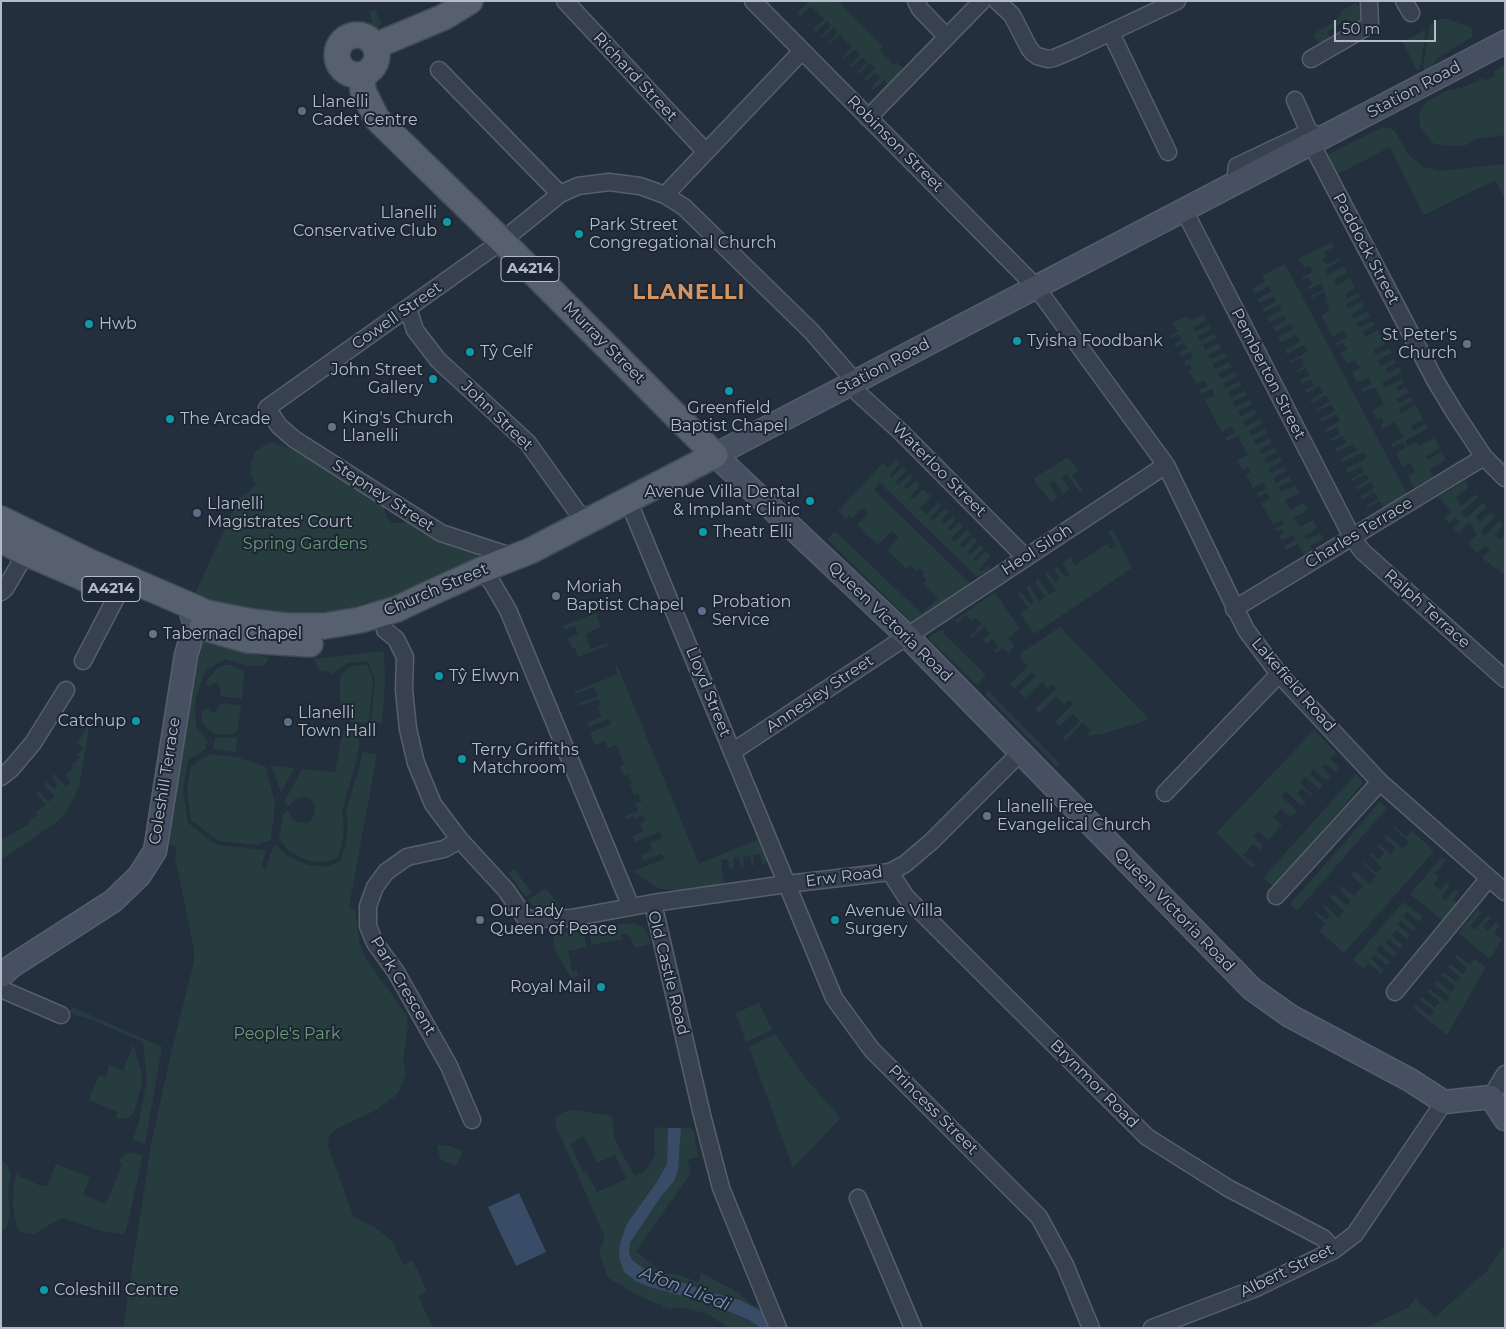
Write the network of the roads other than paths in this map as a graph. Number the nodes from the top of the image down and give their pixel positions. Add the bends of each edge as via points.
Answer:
1 (470, 1) edge
2 (565, 1) edge
3 (753, 1) edge
4 (916, 1) edge
5 (982, 1) edge
6 (997, 1) edge
7 (1178, 1) edge
8 (1370, 1) edge
9 (1111, 33) junction
10 (947, 37) junction
11 (1505, 42) edge
12 (375, 46) junction
13 (802, 51) junction
14 (1311, 59) dead end
15 (439, 70) dead end
16 (362, 75) junction
17 (1295, 100) dead end
18 (868, 118) junction
19 (1314, 137) junction
20 (706, 152) junction
21 (1168, 152) dead end
22 (560, 194) junction
23 (665, 195) junction
24 (1184, 210) junction
25 (502, 241) junction
26 (1036, 287) junction
27 (408, 308) junction
28 (1090, 359) joint
29 (854, 382) junction
30 (267, 408) joint
31 (715, 455) junction
32 (1484, 457) junction
33 (1166, 465) junction
34 (1505, 478) edge
35 (628, 500) junction
36 (593, 519) junction
37 (8, 529) edge
38 (1352, 537) junction
39 (26, 553) junction
40 (522, 554) junction
41 (1026, 558) junction
42 (485, 576) junction
43 (1, 592) edge
44 (119, 592) junction
45 (1234, 609) junction
46 (192, 615) junction
47 (385, 630) junction
48 (907, 636) junction
49 (82, 661) dead end
50 (1279, 674) junction
51 (1505, 680) edge
52 (66, 690) dead end
53 (732, 752) junction
54 (1020, 753) junction
55 (1, 777) edge
56 (1380, 782) junction
57 (1165, 793) dead end
58 (460, 840) junction
59 (890, 872) junction
60 (1489, 878) junction
61 (787, 884) junction
62 (1505, 892) edge
63 (1276, 896) dead end
64 (653, 903) junction
65 (631, 907) junction
66 (1, 976) edge
67 (1, 989) edge
68 (1395, 992) dead end
69 (61, 1016) dead end
70 (1505, 1074) edge
71 (1491, 1097) junction
72 (1444, 1102) junction
73 (1505, 1119) edge
74 (472, 1120) dead end
75 (858, 1198) dead end
76 (1334, 1250) junction
77 (777, 1326) edge
78 (913, 1328) edge
79 (1091, 1328) edge
80 (1152, 1328) edge

1 - 12 main road via 444,17
2 - 20 street, Richard Street
3 - 13 street, Robinson Street
4 - 10 street
5 - 10 street
6 - 9 street via 1012,16 1033,53 1043,58 1059,56
7 - 9 street
8 - 14 street via 1370,25
9 - 21 street
10 - 18 street
11 - 19 main road, Station Road
12 - 16 main road via 377,60 373,68
12 - 16 main road via 366,37 355,35 347,38 338,50 339,64 344,70
13 - 18 street, Robinson Street
13 - 20 street
15 - 22 street
16 - 25 main road, Murray Street / A4214 via 363,91 377,119
17 - 19 street, Paddock Street
18 - 26 street, Robinson Street
19 - 24 main road, Station Road
19 - 32 street, Paddock Street via 1435,380
20 - 23 street
22 - 23 street, Cowell Street via 578,186 609,182 640,186
22 - 25 street, Cowell Street
23 - 29 street, Waterloo Street via 684,207 811,331
24 - 26 main road, Station Road
24 - 38 street, Pemberton Street
25 - 27 street, Cowell Street
25 - 31 main road, Murray Street / A4214
26 - 28 street, Robinson Street
26 - 29 main road, Station Road
27 - 30 street, Cowell Street
27 - 36 street, John Street via 415,330 438,360 528,443 578,513
28 - 33 street, Lakefield Road
29 - 31 main road, Station Road
29 - 41 street, Waterloo Street via 859,394
30 - 40 street, Stepney Street via 279,426 294,439 441,533
31 - 35 main road, Station Road / A4214
31 - 48 main road, Queen Victoria Road
32 - 34 street, Paddock Street
32 - 38 street, Charles Terrace
33 - 41 street, Heol Siloh
33 - 45 street, Lakefield Road
35 - 36 main road, Station Road / A4214
35 - 53 street, Lloyd Street
36 - 40 main road, Station Road / A4214
37 - 39 main road
37 - 46 main road, Church Street / A4214 via 92,563
38 - 45 street, Charles Terrace
38 - 51 street, Ralph Terrace via 1362,551
39 - 43 street
39 - 44 main road, Church Street / A4214
40 - 42 main road, A4214
41 - 48 street, Heol Siloh
42 - 46 main road, Church Street / A4214 via 422,597 398,609 325,626 287,626 207,613
42 - 47 main road, A4214 via 467,595
42 - 65 street, Old Castle Road via 508,610
44 - 46 main road, Church Street / A4214
44 - 49 street
45 - 50 street, Lakefield Road
46 - 47 main road, Church Street / A4214 via 247,640 312,644
46 - 66 main road, Coleshill Terrace via 155,851 139,876 113,901
47 - 58 street via 396,639 405,657 404,690 416,763 432,804
48 - 53 street, Annesley Street
48 - 54 main road, Queen Victoria Road
50 - 56 street, Lakefield Road
50 - 57 street
52 - 55 street via 33,743
53 - 61 street, Lloyd Street
54 - 59 street, Erw Road via 932,841
54 - 72 main road, Queen Victoria Road via 1252,990 1290,1016 1410,1080
56 - 60 street, Lakefield Road
56 - 63 street
58 - 65 street via 506,890 526,918 571,918
58 - 74 street, Park Crescent via 444,848 407,857 386,872 375,886 368,906 368,926 449,1066
59 - 61 street, Erw Road
59 - 76 street, Brynmor Road via 906,897 1147,1137 1228,1188 1323,1238
60 - 62 street, Lakefield Road
60 - 68 street
61 - 64 street, Erw Road
61 - 79 street, Princess Street via 834,998 872,1050 1039,1217 1065,1265
64 - 65 street, Old Castle Road
64 - 77 street, Old Castle Road via 721,1188
67 - 69 street
70 - 71 street
71 - 72 main road
71 - 73 main road
72 - 76 street, Albert Street via 1355,1234
75 - 78 street
76 - 80 street, Albert Street via 1254,1289

